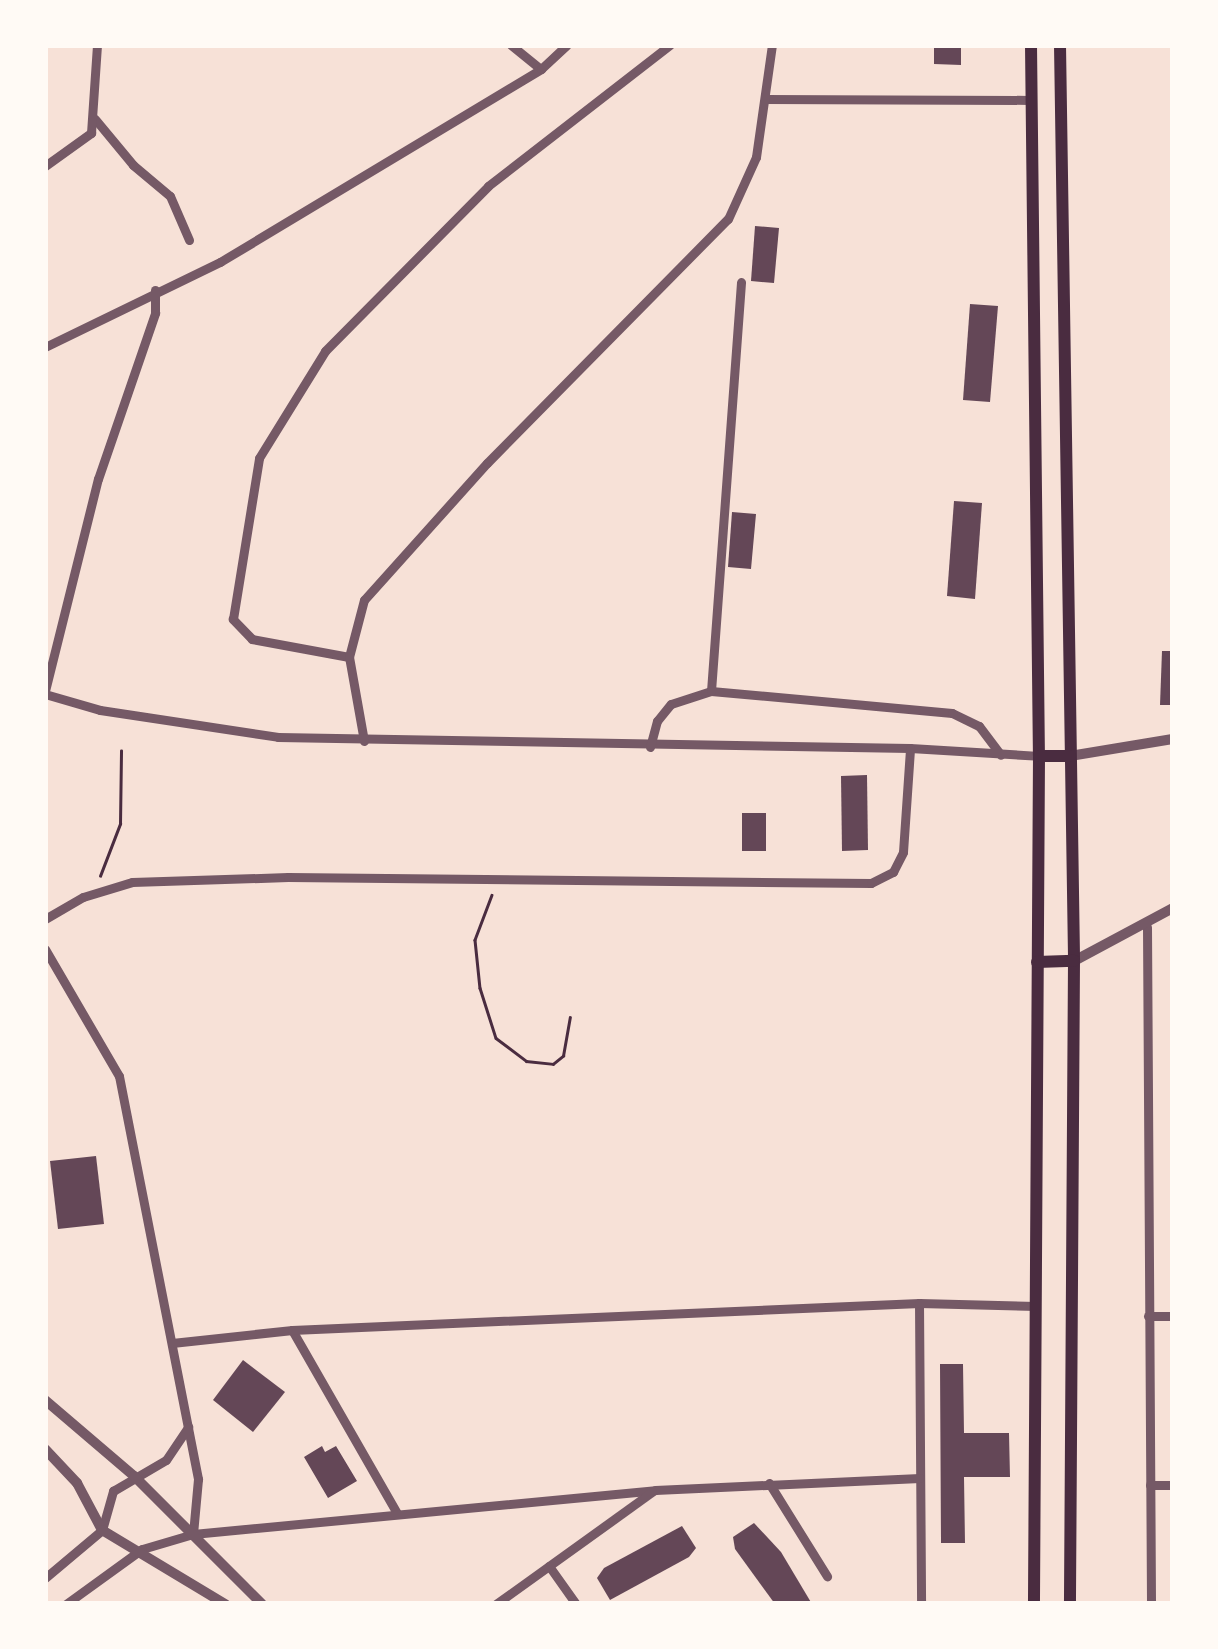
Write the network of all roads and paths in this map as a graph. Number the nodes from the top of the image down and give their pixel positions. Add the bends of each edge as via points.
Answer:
1 (97, 45) edge
2 (512, 45) edge
3 (566, 45) edge
4 (670, 45) edge
5 (772, 45) edge
6 (1030, 45) edge
7 (1060, 45) edge
8 (541, 69) junction
9 (765, 99) junction
10 (1030, 100) junction
11 (95, 119) junction
12 (45, 166) edge
13 (190, 240) dead end
14 (741, 282) dead end
15 (155, 290) junction
16 (45, 347) edge
17 (349, 657) junction
18 (711, 692) junction
19 (45, 693) edge
20 (1173, 740) edge
21 (364, 741) junction
22 (650, 747) junction
23 (910, 748) junction
24 (120, 751) dead end
25 (1001, 755) junction
26 (1039, 756) junction
27 (1070, 756) junction
28 (501, 884) junction
29 (84, 897) junction
30 (1173, 908) edge
31 (45, 919) edge
32 (1147, 926) junction
33 (45, 950) edge
34 (1074, 961) junction
35 (1037, 962) junction
36 (570, 1018) dead end
37 (919, 1303) junction
38 (1036, 1306) junction
39 (1148, 1316) junction
40 (1173, 1316) edge
41 (292, 1330) junction
42 (172, 1343) junction
43 (45, 1400) edge
44 (188, 1428) junction
45 (45, 1449) edge
46 (134, 1476) junction
47 (920, 1478) junction
48 (769, 1483) junction
49 (1150, 1485) junction
50 (1173, 1485) edge
51 (655, 1490) junction
52 (397, 1513) junction
53 (102, 1530) junction
54 (193, 1534) junction
55 (142, 1549) junction
56 (548, 1566) junction
57 (828, 1576) dead end
58 (45, 1578) edge
59 (66, 1604) edge
60 (224, 1604) edge
61 (262, 1604) edge
62 (496, 1604) edge
63 (576, 1604) edge
64 (921, 1604) edge
65 (1034, 1604) edge
66 (1070, 1604) edge
67 (1151, 1604) edge

1 - 11 street
2 - 8 street
3 - 8 street
4 - 17 street via 488,186 326,351 259,458 233,619 252,639
5 - 9 street
6 - 10 main road
7 - 27 main road
8 - 15 street via 220,262
9 - 10 street
9 - 17 street via 752,174 728,219 364,600
10 - 26 main road
11 - 12 street via 80,147
11 - 13 street via 133,166 170,196
14 - 18 street
15 - 16 street
15 - 19 street via 153,319 98,479
17 - 21 street
18 - 22 street via 671,704 657,720
18 - 25 street via 952,713 979,726
19 - 21 street via 100,710 278,737
20 - 27 street
21 - 22 street
22 - 23 street
23 - 25 street
23 - 28 street via 903,852 879,881
24 - 29 path via 117,840
25 - 26 street
26 - 27 main road
26 - 35 main road
27 - 34 main road
28 - 29 street via 288,877 132,882
28 - 36 path via 475,930 492,1031 510,1052 547,1066 563,1056
29 - 31 street
30 - 32 street
32 - 34 street
32 - 39 street
33 - 42 street via 119,1076
34 - 35 main road
34 - 66 main road
35 - 38 main road
37 - 38 street
37 - 41 street
37 - 47 street
38 - 65 main road
39 - 40 street
39 - 49 street
41 - 42 street
41 - 52 street
42 - 44 street
43 - 46 street
44 - 46 street via 166,1460
44 - 54 street via 198,1479
45 - 53 street via 76,1482
46 - 53 street via 113,1491
46 - 54 street
47 - 48 street
47 - 64 street
48 - 51 street
48 - 57 street
49 - 50 street
49 - 67 street
51 - 52 street
51 - 56 street
52 - 54 street
53 - 55 street
53 - 58 street
54 - 55 street
54 - 61 street
55 - 59 street
55 - 60 street
56 - 62 street
56 - 63 street

